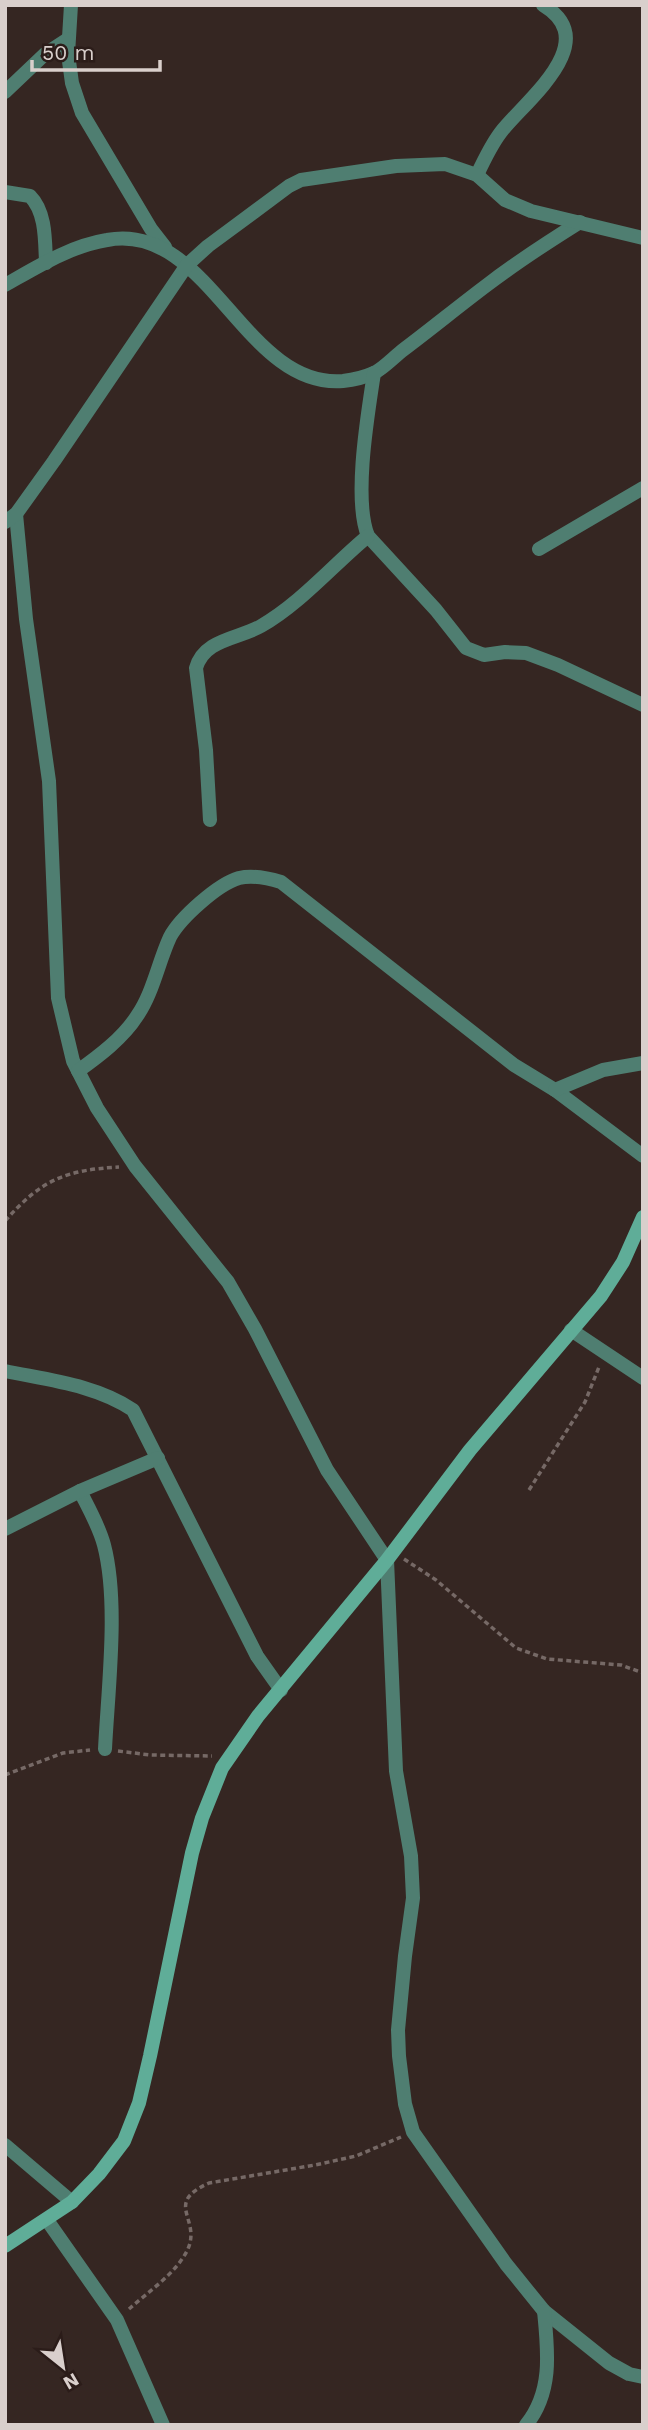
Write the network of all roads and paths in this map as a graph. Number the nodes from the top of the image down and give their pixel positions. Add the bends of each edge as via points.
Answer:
1 (71, 5) edge
2 (543, 5) edge
3 (68, 39) junction
4 (5, 92) edge
5 (477, 175) junction
6 (5, 192) edge
7 (580, 222) junction
8 (643, 239) edge
9 (170, 253) junction
10 (46, 262) junction
11 (187, 265) junction
12 (5, 285) edge
13 (374, 373) junction
14 (643, 488) edge
15 (10, 518) edge
16 (368, 536) junction
17 (539, 549) dead end
18 (643, 705) edge
19 (210, 820) dead end
20 (643, 1063) edge
21 (78, 1071) junction
22 (555, 1090) junction
23 (643, 1156) edge
24 (135, 1166) junction
25 (643, 1217) edge
26 (5, 1221) edge
27 (571, 1329) junction
28 (605, 1352) junction
29 (5, 1371) edge
30 (643, 1378) edge
31 (158, 1458) junction
32 (529, 1490) dead end
33 (80, 1492) junction
34 (5, 1529) edge
35 (390, 1556) junction
36 (643, 1673) edge
37 (281, 1690) junction
38 (105, 1749) dead end
39 (413, 2132) junction
40 (5, 2145) edge
41 (72, 2202) junction
42 (47, 2220) junction
43 (5, 2246) edge
44 (544, 2311) junction
45 (117, 2320) junction
46 (643, 2376) edge
47 (163, 2425) edge
48 (526, 2425) edge

1 - 3 street
2 - 5 street via 565,28 561,60 500,132
3 - 4 street
3 - 9 street via 72,83 82,113
5 - 7 street via 505,200
5 - 11 street via 460,167 429,163 301,180
6 - 10 street via 30,196 38,205
7 - 8 street
7 - 13 street via 518,261
9 - 10 street via 148,242 110,239
9 - 11 street
10 - 12 street
11 - 13 street via 292,370 344,381
11 - 15 street
13 - 16 street via 361,503
14 - 17 street
15 - 21 street via 49,781 58,999
16 - 18 street via 466,648 484,655 526,653
16 - 19 street via 272,619 216,643 199,658 196,668
20 - 22 street via 603,1070
21 - 22 street via 137,1016 172,934 191,912 239,878 265,878 281,882 514,1065
21 - 24 street
22 - 23 street
24 - 26 path via 73,1171 24,1200
24 - 35 street via 228,1282 327,1470
25 - 27 main road via 623,1262
27 - 28 street
27 - 35 main road
28 - 30 street
28 - 32 path via 585,1402
29 - 31 street via 59,1381 119,1401 133,1410
31 - 33 street
31 - 37 street via 257,1656
33 - 34 street
33 - 38 street via 104,1546 110,1594
35 - 36 path via 436,1580 516,1648 547,1659 621,1665
35 - 37 main road
35 - 39 street via 396,1771 413,1898 398,2043
37 - 41 main road via 222,1769 202,1818 133,2121 99,2175
39 - 44 street
39 - 45 path via 356,2156 197,2189 187,2196 185,2205 192,2237 183,2256
40 - 41 street
41 - 42 main road
42 - 43 main road
42 - 45 street
44 - 46 street via 609,2363
44 - 48 street via 547,2378 536,2413
45 - 47 street

